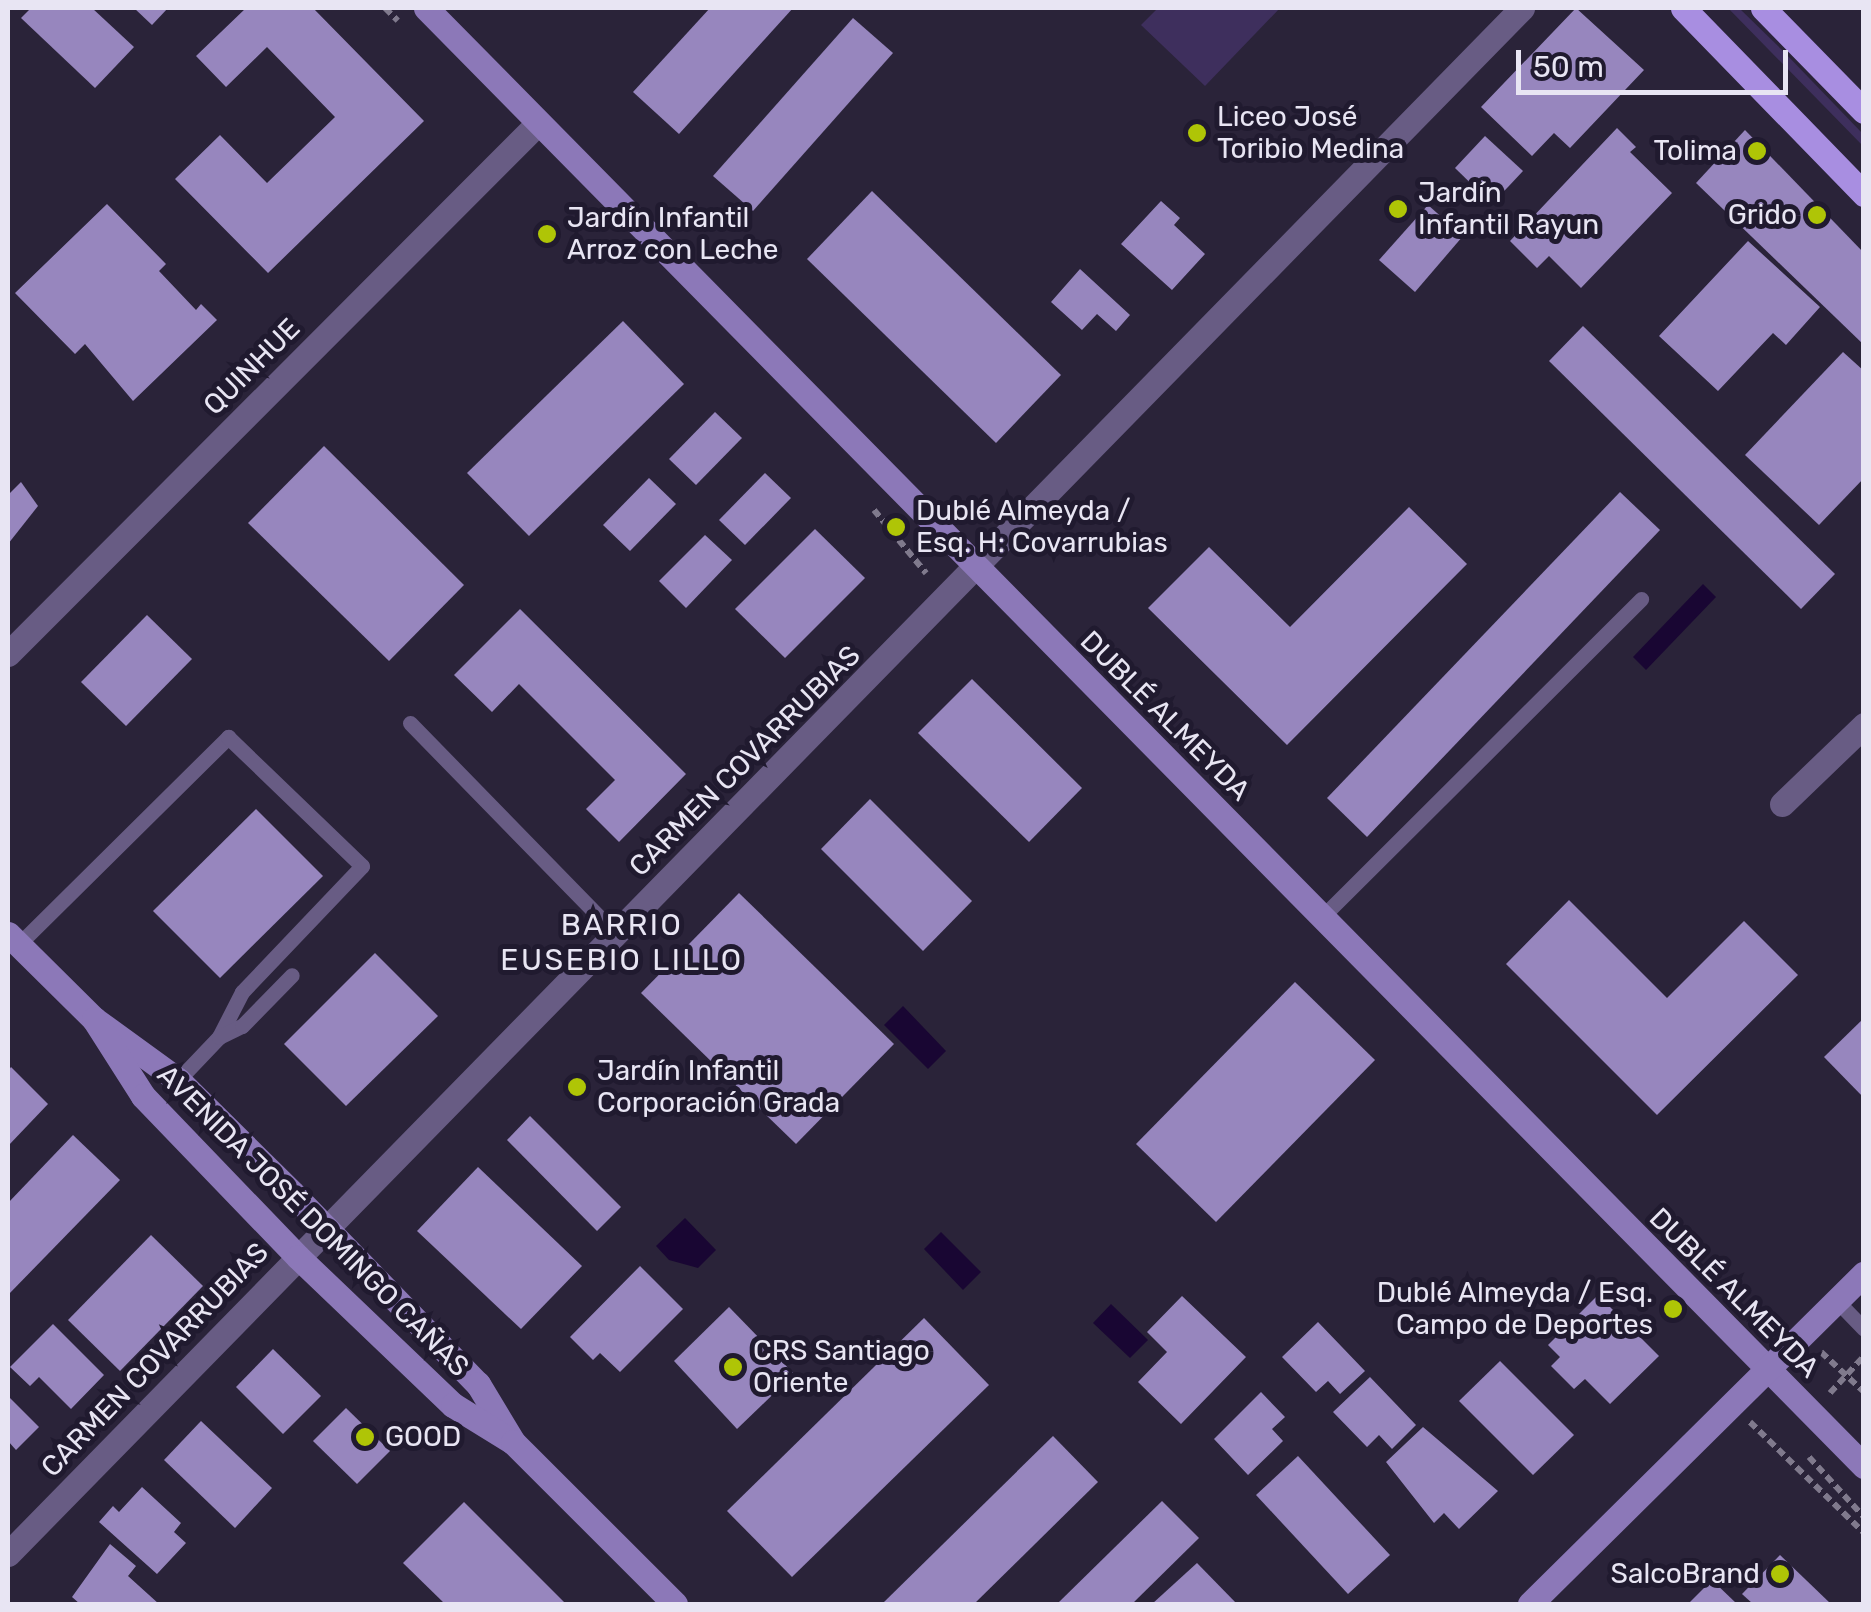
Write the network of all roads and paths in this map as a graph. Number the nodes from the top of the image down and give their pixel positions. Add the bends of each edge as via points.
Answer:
1 (426, 8) edge
2 (1522, 8) edge
3 (1683, 8) edge
4 (1763, 8) edge
5 (1864, 111) edge
6 (538, 122) junction
7 (1864, 194) edge
8 (977, 567) junction
9 (1641, 599) dead end
10 (8, 654) edge
11 (410, 723) dead end
12 (1864, 725) edge
13 (1782, 804) dead end
14 (1321, 918) junction
15 (616, 934) junction
16 (13, 940) edge
17 (292, 975) dead end
18 (94, 1019) junction
19 (220, 1037) junction
20 (178, 1080) junction
21 (326, 1228) junction
22 (298, 1257) junction
23 (1864, 1273) edge
24 (1836, 1300) junction
25 (1864, 1329) edge
26 (1864, 1356) edge
27 (1767, 1369) junction
28 (1864, 1392) edge
29 (513, 1442) junction
30 (1776, 1446) dead end
31 (1861, 1458) edge
32 (1864, 1533) edge
33 (8, 1554) edge
34 (675, 1604) edge
35 (1530, 1604) edge

1 - 6 main road, DUBLÉ ALMEYDA
2 - 8 street, CARMEN COVARRUBIAS
3 - 7 main road
4 - 5 main road
6 - 8 main road, DUBLÉ ALMEYDA
6 - 10 street, QUINHUE
8 - 14 main road, DUBLÉ ALMEYDA
8 - 15 street, CARMEN COVARRUBIAS
9 - 14 lane
11 - 15 lane
12 - 13 street
14 - 27 main road, DUBLÉ ALMEYDA
15 - 21 street, CARMEN COVARRUBIAS
16 - 18 main road, AVENIDA JOSÉ DOMINGO CAÑAS
16 - 19 lane via 228,738 362,866 242,992
17 - 19 lane via 242,1026
18 - 20 main road, AVENIDA JOSÉ DOMINGO CAÑAS
18 - 22 main road, AVENIDA JOSÉ DOMINGO CAÑAS via 144,1096
19 - 20 lane
20 - 21 main road, AVENIDA JOSÉ DOMINGO CAÑAS
21 - 22 street, CARMEN COVARRUBIAS
21 - 29 main road, AVENIDA JOSÉ DOMINGO CAÑAS via 478,1384
22 - 29 main road, AVENIDA JOSÉ DOMINGO CAÑAS via 453,1405
22 - 33 street, CARMEN COVARRUBIAS
23 - 24 main road
24 - 25 lane
24 - 27 main road
26 - 28 path via 1847,1374
27 - 31 main road, DUBLÉ ALMEYDA
27 - 35 main road
29 - 34 main road, AVENIDA JOSÉ DOMINGO CAÑAS
30 - 32 path

